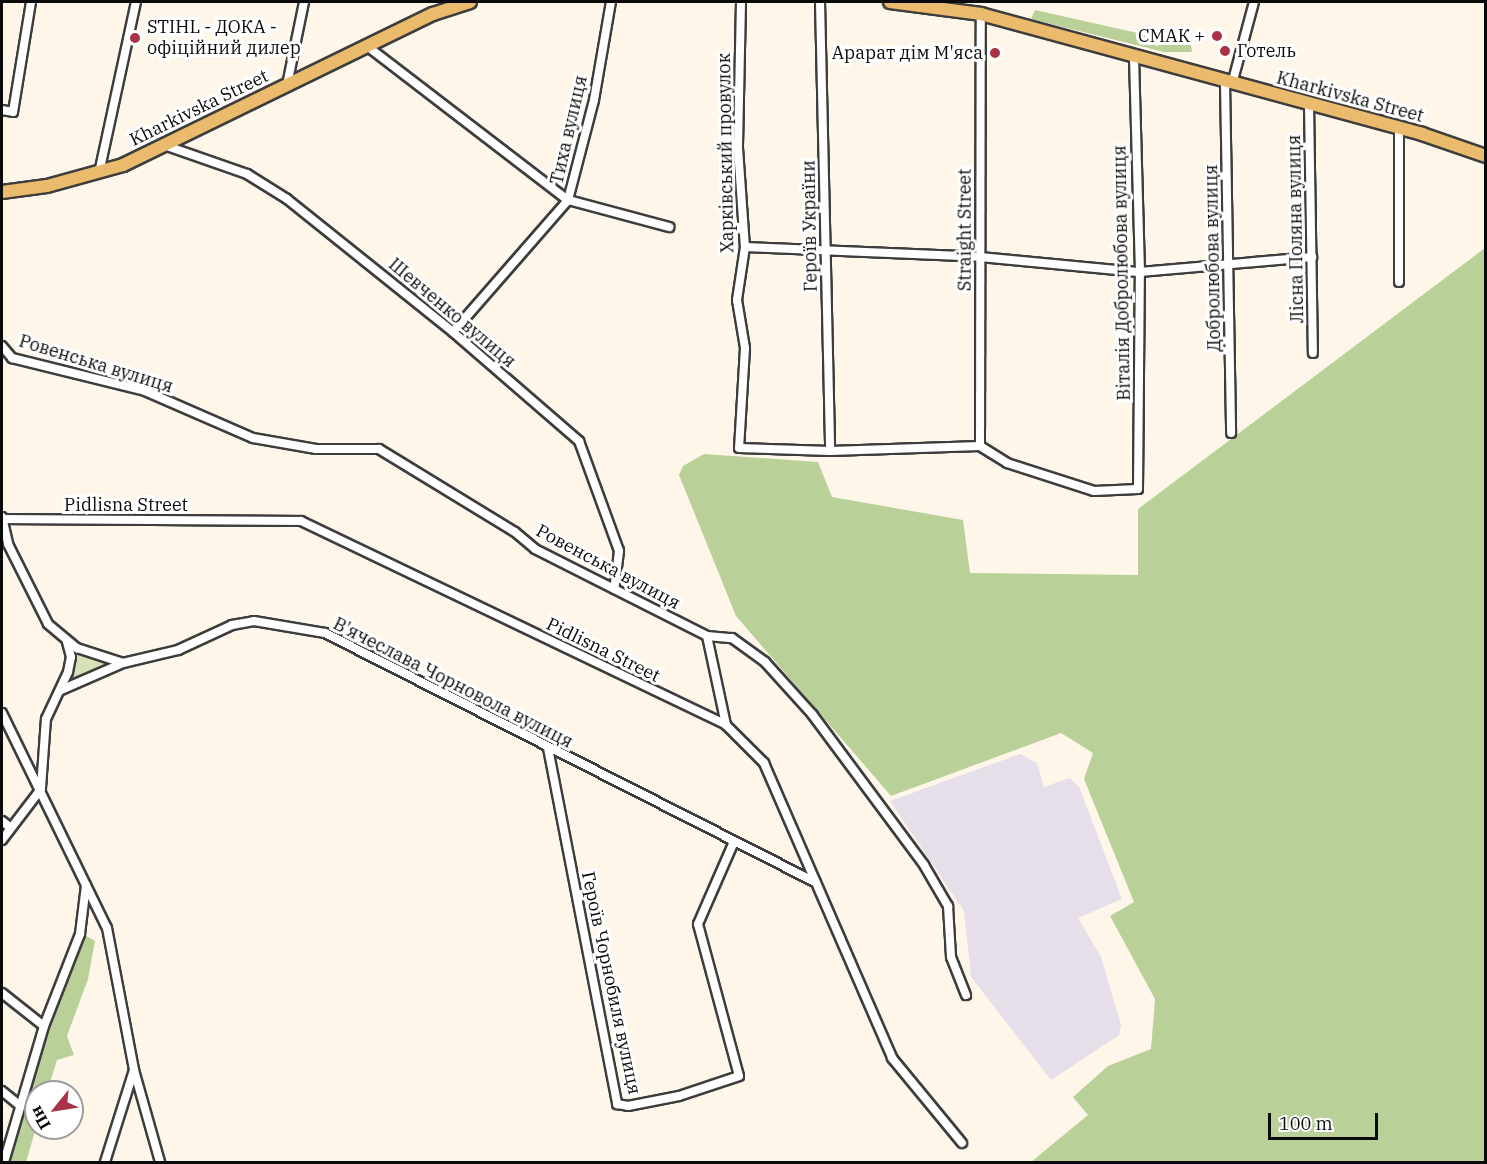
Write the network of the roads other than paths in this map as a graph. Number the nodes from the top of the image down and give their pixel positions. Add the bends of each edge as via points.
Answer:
1 (31, 2) edge
2 (136, 2) edge
3 (304, 2) edge
4 (470, 2) edge
5 (611, 2) edge
6 (741, 2) edge
7 (820, 2) edge
8 (890, 2) edge
9 (1254, 2) edge
10 (455, 4) edge
11 (981, 14) junction
12 (367, 46) junction
13 (1134, 58) junction
14 (1229, 83) junction
15 (287, 85) junction
16 (1309, 104) junction
17 (2, 111) edge
18 (1399, 128) junction
19 (164, 145) junction
20 (1485, 156) edge
21 (98, 174) junction
22 (2, 192) edge
23 (568, 200) junction
24 (669, 227) dead end
25 (745, 247) junction
26 (825, 249) junction
27 (980, 257) junction
28 (1312, 257) junction
29 (1228, 263) junction
30 (1140, 272) junction
31 (1399, 282) dead end
32 (453, 332) junction
33 (2, 346) edge
34 (1313, 353) dead end
35 (1231, 433) dead end
36 (980, 446) junction
37 (830, 451) junction
38 (2, 518) edge
39 (614, 589) junction
40 (708, 636) junction
41 (67, 642) junction
42 (123, 663) junction
43 (61, 690) junction
44 (2, 713) edge
45 (726, 726) junction
46 (548, 748) junction
47 (41, 789) junction
48 (2, 821) edge
49 (11, 828) junction
50 (2, 840) edge
51 (733, 844) junction
52 (816, 882) junction
53 (87, 884) junction
54 (2, 993) edge
55 (966, 995) dead end
56 (44, 1026) junction
57 (134, 1070) junction
58 (2, 1090) edge
59 (19, 1106) junction
60 (962, 1143) dead end
61 (4, 1162) edge
62 (105, 1162) edge
63 (160, 1162) edge

1 - 17 street via 13,112
2 - 21 street
3 - 15 street
4 - 10 main road, Kharkivska Street
5 - 23 street, Тиха вулиця via 594,100
6 - 25 street, Харківський провулок via 738,148
7 - 26 street, Героїв України
8 - 11 main road, Kharkivska Street
9 - 14 street, Добролюбова вулиця
10 - 12 main road, Kharkivska Street
11 - 13 main road, Kharkivska Street
11 - 27 street, Straight Street
12 - 15 main road, Kharkivska Street
12 - 23 street
13 - 14 main road, Kharkivska Street
13 - 30 street, Віталія Добролюбова вулиця
14 - 16 main road, Kharkivska Street
14 - 29 street, Добролюбова вулиця
15 - 19 main road, Kharkivska Street
16 - 18 main road, Kharkivska Street
16 - 28 street, Лісна Поляна вулиця
18 - 20 main road, Kharkivska Street
18 - 31 street
19 - 21 main road, Kharkivska Street
19 - 32 street, Шевченко вулиця via 247,174 287,199
21 - 22 main road, Kharkivska Street
23 - 24 street
23 - 32 street, Тиха вулиця
25 - 26 street
25 - 37 street, Харківський провулок via 737,300 745,348 739,448
26 - 27 street
26 - 37 street, Героїв України
27 - 30 street
27 - 36 street, Straight Street
28 - 29 street
28 - 34 street, Лісна Поляна вулиця
29 - 30 street
29 - 35 street, Добролюбова вулиця
30 - 36 street, Віталія Добролюбова вулиця via 1138,489 1094,491 1007,463
32 - 39 street, Шевченко вулиця via 579,441 619,551
33 - 39 street, Ровенська вулиця via 12,358 146,391 253,438 316,449 379,449 515,532 535,549
36 - 37 street
38 - 41 street via 8,544 41,613
38 - 45 street, Pidlisna Street via 301,521
39 - 40 street, Ровенська вулиця
40 - 45 street
40 - 55 street, Ровенська вулиця via 732,638 778,675 924,865 948,906 951,957
41 - 42 street
41 - 43 street via 71,657
42 - 43 street, В'ячеслава Чорновола вулиця
42 - 46 street, В'ячеслава Чорновола вулиця via 178,650 232,625 255,621 325,633
43 - 47 street via 46,719
44 - 47 street
45 - 52 street, Pidlisna Street via 764,764
46 - 51 street, В'ячеслава Чорновола вулиця
46 - 51 street, Героїв Чорнобиля вулиця via 618,1104 628,1106 679,1096 739,1076 698,924
47 - 49 street
47 - 53 street
48 - 49 street
49 - 50 street
51 - 52 street, В'ячеслава Чорновола вулиця
52 - 60 street, Pidlisna Street via 892,1058
53 - 56 street via 80,934
53 - 57 street via 107,928
54 - 56 street
56 - 59 street
57 - 62 street
57 - 63 street
58 - 59 street
59 - 61 street

